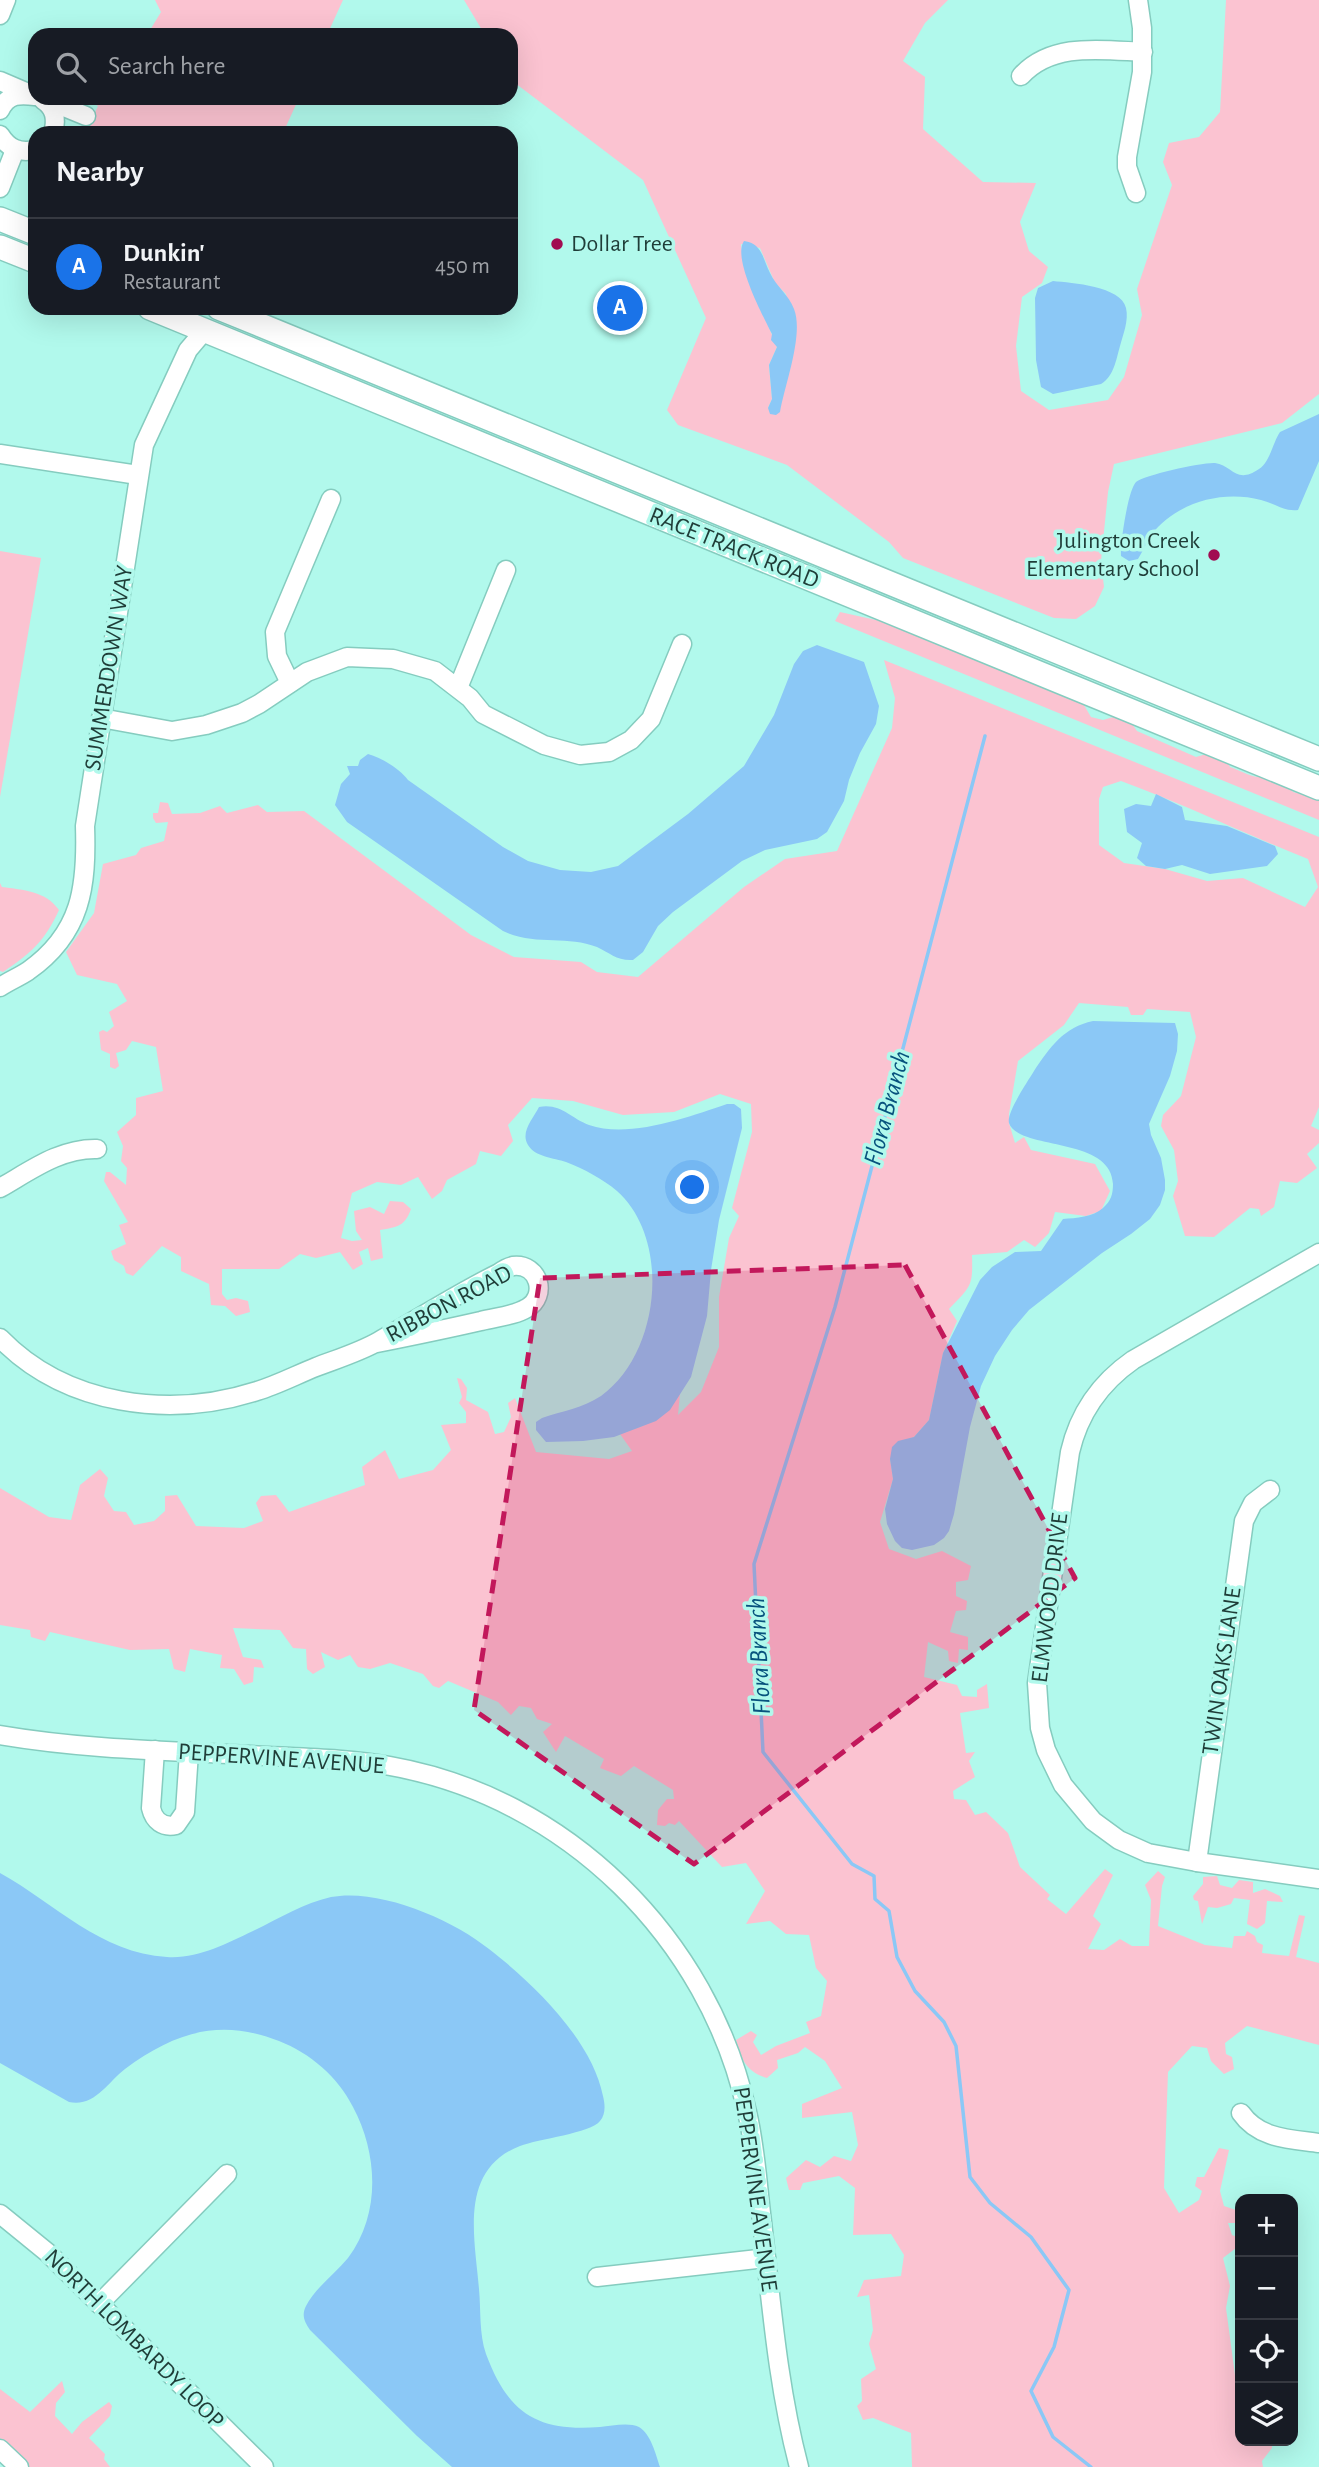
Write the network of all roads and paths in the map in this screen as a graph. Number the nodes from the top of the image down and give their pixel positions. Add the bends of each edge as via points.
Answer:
1 (6, 0) edge
2 (1138, 0) edge
3 (0, 15) edge
4 (1143, 52) junction
5 (1021, 76) dead end
6 (0, 81) edge
7 (28, 92) edge
8 (28, 95) edge
9 (48, 105) edge
10 (58, 105) edge
11 (0, 110) edge
12 (86, 116) dead end
13 (54, 126) edge
14 (0, 135) edge
15 (15, 150) junction
16 (28, 150) edge
17 (0, 188) edge
18 (1136, 193) dead end
19 (0, 219) edge
20 (28, 230) edge
21 (0, 247) edge
22 (28, 258) edge
23 (168, 315) edge
24 (236, 315) edge
25 (205, 330) junction
26 (539, 439) junction
27 (0, 454) edge
28 (529, 464) junction
29 (138, 475) junction
30 (331, 499) dead end
31 (506, 570) dead end
32 (682, 644) dead end
33 (290, 683) junction
34 (458, 688) junction
35 (102, 718) junction
36 (1319, 759) edge
37 (1319, 788) edge
38 (0, 987) edge
39 (96, 1149) dead end
40 (0, 1188) edge
41 (1319, 1253) edge
42 (0, 1338) edge
43 (377, 1343) junction
44 (1270, 1490) dead end
45 (0, 1735) edge
46 (156, 1750) junction
47 (189, 1752) junction
48 (1197, 1862) junction
49 (1319, 1879) edge
50 (1241, 2113) dead end
51 (1319, 2143) edge
52 (227, 2174) dead end
53 (0, 2214) edge
54 (766, 2258) junction
55 (597, 2277) dead end
56 (99, 2304) junction
57 (0, 2449) edge
58 (19, 2467) edge
59 (264, 2467) edge
60 (799, 2467) edge

1 - 3 street
2 - 4 street
4 - 5 street via 1069,50 1040,60
4 - 18 street via 1127,157
6 - 7 street
8 - 11 street via 14,95
9 - 13 street
10 - 12 street
14 - 15 street
15 - 16 street
15 - 17 street
19 - 20 main road
21 - 22 main road
23 - 25 main road, RACE TRACK ROAD
24 - 26 main road, RACE TRACK ROAD
25 - 28 main road, RACE TRACK ROAD
25 - 29 street, SUMMERDOWN WAY via 188,349 144,445
26 - 28 main road
26 - 36 main road, RACE TRACK ROAD
27 - 29 street
28 - 37 main road, RACE TRACK ROAD
29 - 35 street, SUMMERDOWN WAY
30 - 33 street via 275,632 277,656
31 - 34 street
32 - 34 street via 651,719 631,740 609,752 580,755 544,745 482,714
33 - 34 street via 347,657 393,659 435,671
33 - 35 street via 242,713 206,725 172,731
35 - 38 street, SUMMERDOWN WAY via 85,826 85,883 74,916 51,951
39 - 40 street via 58,1155
41 - 48 street, ELMWOOD DRIVE via 1122,1367 1082,1416 1069,1452 1037,1683 1046,1750 1072,1798 1106,1831 1148,1853
42 - 43 street, RIBBON ROAD via 30,1363 81,1390 134,1404 163,1405 256,1392
43 - 43 street, RIBBON ROAD via 512,1266 523,1266 537,1278 537,1299 524,1310
44 - 48 street, TWIN OAKS LANE via 1253,1503 1244,1521
45 - 46 street, PEPPERVINE AVENUE
46 - 47 street, PEPPERVINE AVENUE
46 - 47 street via 153,1816 169,1826 176,1825 185,1812
47 - 54 street, PEPPERVINE AVENUE via 354,1761 431,1775 525,1814 613,1877 681,1956 724,2037 749,2121
48 - 49 street, ELMWOOD DRIVE
50 - 51 street via 1263,2132
52 - 56 street
53 - 56 street, NORTH LOMBARDY LOOP
54 - 55 street
54 - 60 street, PEPPERVINE AVENUE via 781,2387
56 - 59 street, NORTH LOMBARDY LOOP
57 - 58 street

